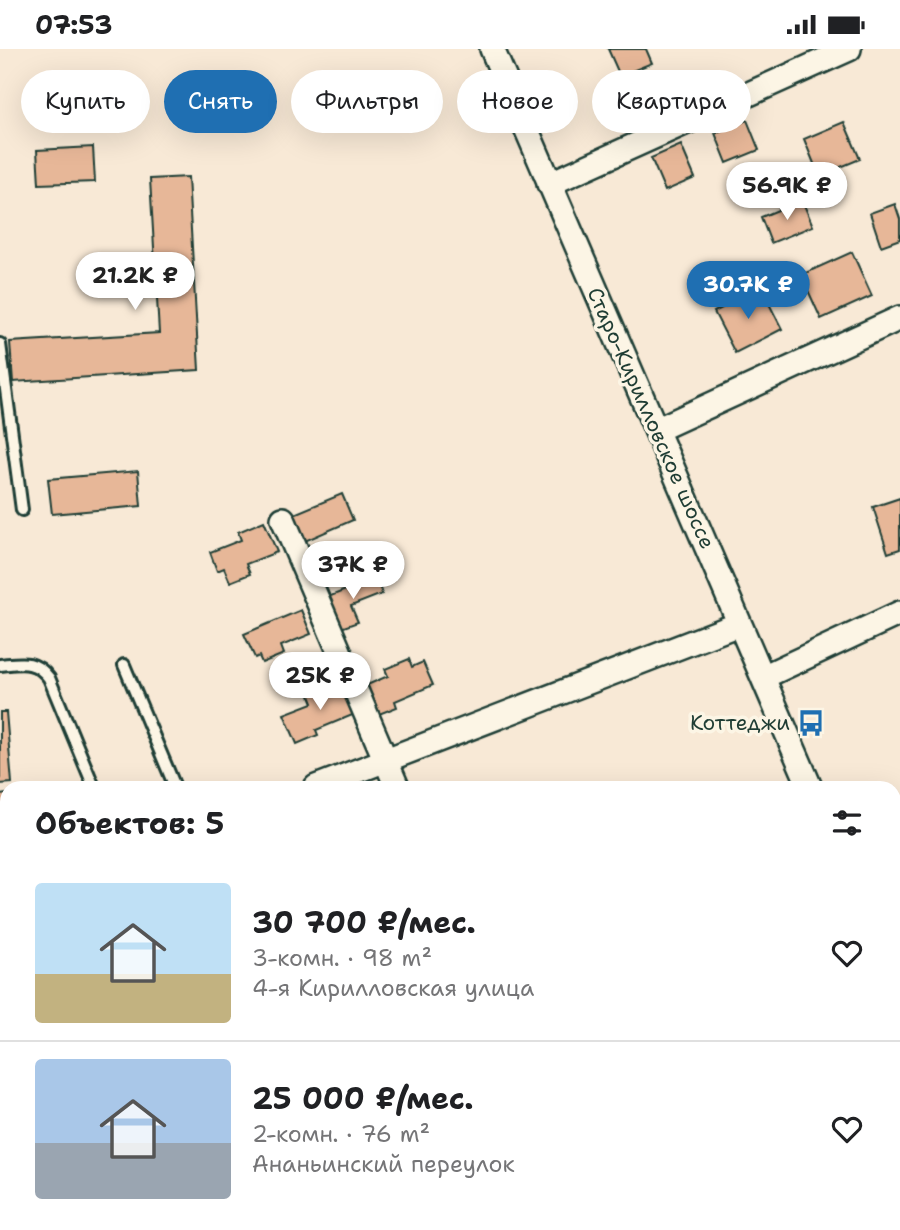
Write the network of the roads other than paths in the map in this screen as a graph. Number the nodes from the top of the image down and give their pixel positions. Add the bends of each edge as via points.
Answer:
1 (492, 49) edge
2 (849, 49) edge
3 (549, 184) junction
4 (900, 319) edge
5 (0, 344) edge
6 (656, 430) junction
7 (22, 510) dead end
8 (283, 519) dead end
9 (900, 613) edge
10 (739, 624) junction
11 (124, 664) dead end
12 (0, 665) edge
13 (763, 677) junction
14 (387, 760) junction
15 (92, 781) edge
16 (173, 781) edge
17 (332, 781) edge
18 (395, 781) edge
19 (807, 781) edge

1 - 3 street, Старо-Кирилловское шоссе
2 - 3 street
3 - 6 street, Старо-Кирилловское шоссе
4 - 6 street
5 - 7 lane
6 - 10 street, Старо-Кирилловское шоссе
8 - 14 street
9 - 13 street
10 - 13 street, Старо-Кирилловское шоссе
10 - 14 street
11 - 16 lane
12 - 15 lane via 33,663 41,667
13 - 19 street, Старо-Кирилловское шоссе
14 - 17 street
14 - 18 street

